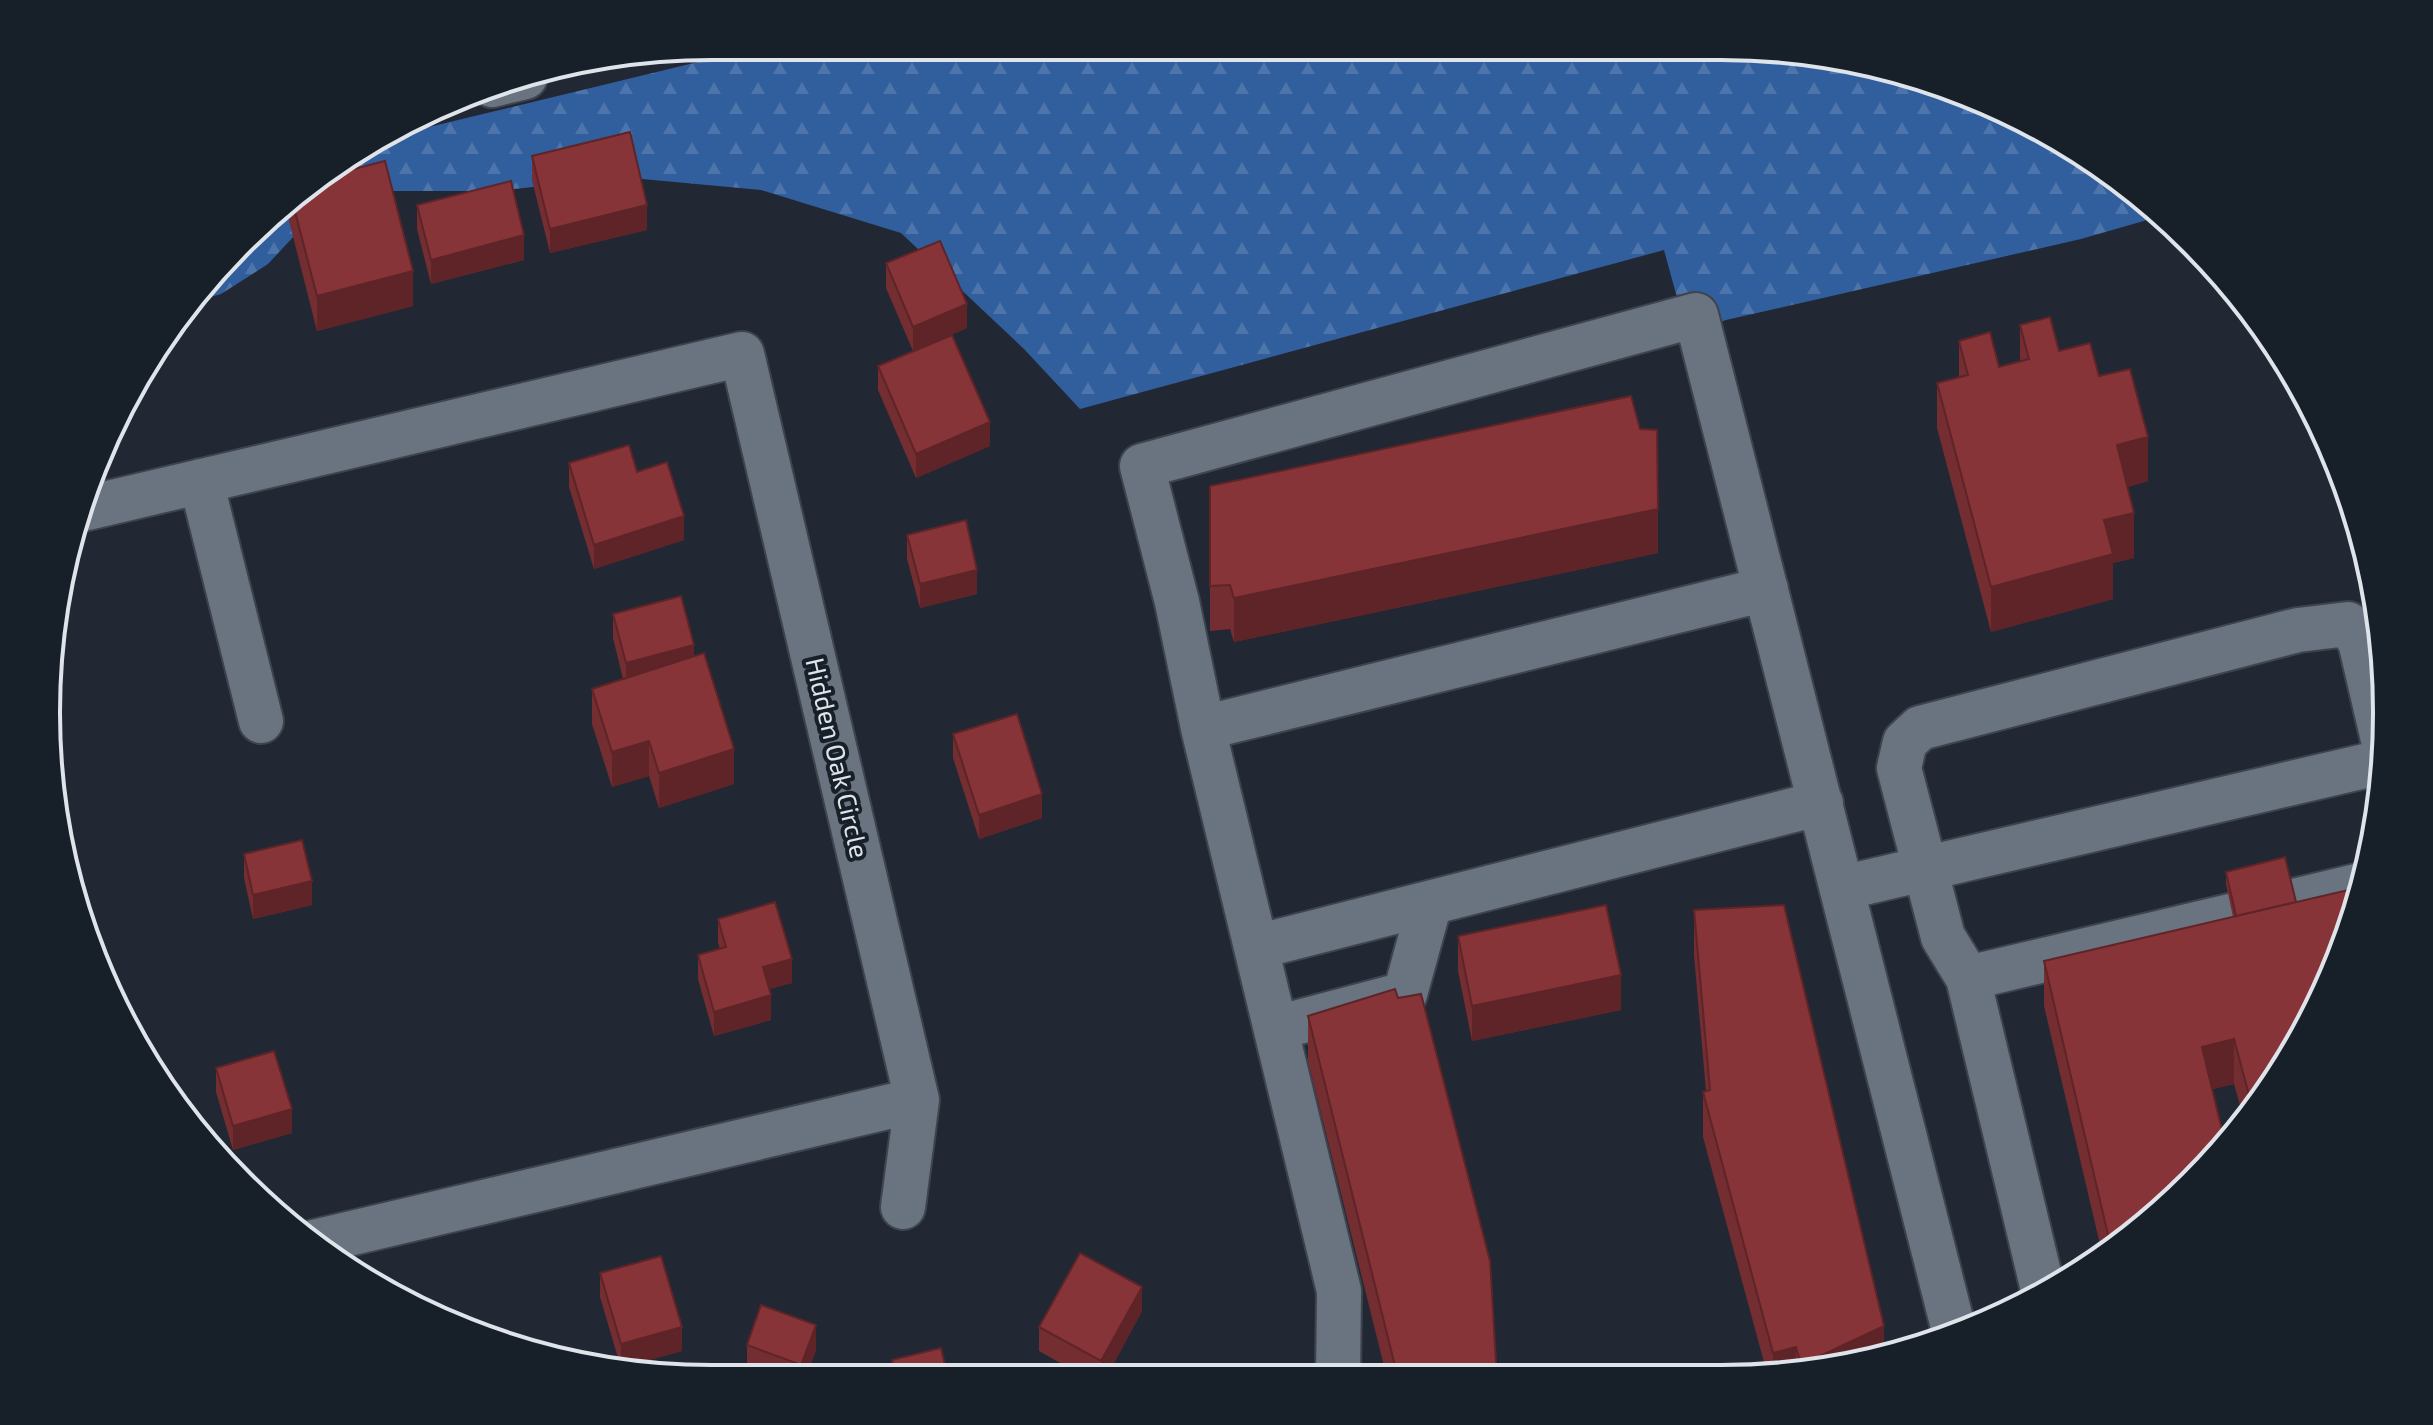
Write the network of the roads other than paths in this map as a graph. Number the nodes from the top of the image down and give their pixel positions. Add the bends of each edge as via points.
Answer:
1 (201, 481) junction
2 (94, 506) edge
3 (1766, 589) junction
4 (2373, 695) edge
5 (261, 721) dead end
6 (1203, 728) junction
7 (2371, 765) edge
8 (1821, 803) junction
9 (1925, 867) junction
10 (1842, 888) junction
11 (2349, 888) edge
12 (1430, 903) junction
13 (1256, 947) junction
14 (1968, 978) junction
15 (1276, 1028) junction
16 (917, 1100) junction
17 (903, 1207) dead end
18 (327, 1239) edge
19 (2041, 1281) edge
20 (1952, 1322) edge
21 (1338, 1365) edge

1 - 2 street, Hidden Oak Circle
1 - 5 street
1 - 16 street, Hidden Oak Circle via 742,354
3 - 6 street
3 - 6 street via 1696,315 1142,466
3 - 8 street
4 - 9 street via 2360,641 2348,624 2298,630 1920,728 1905,742 1899,768
6 - 13 street
7 - 9 street
8 - 10 street
8 - 12 street
9 - 10 street
9 - 14 street via 1943,937
10 - 20 street
11 - 14 street
12 - 13 street
12 - 15 street via 1405,994
13 - 15 street
14 - 19 street
15 - 21 street via 1339,1291
16 - 17 street
16 - 18 street

